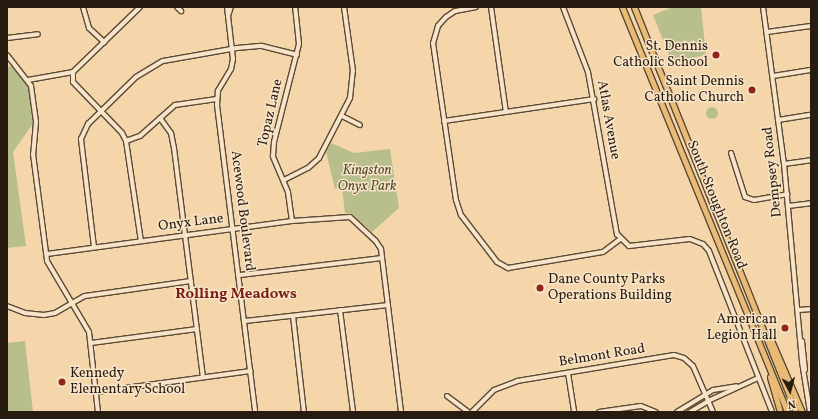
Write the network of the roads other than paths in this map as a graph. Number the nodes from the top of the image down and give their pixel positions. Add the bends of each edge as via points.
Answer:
1 (83, 7) edge
2 (140, 7) edge
3 (227, 7) edge
4 (231, 7) edge
5 (295, 7) edge
6 (344, 7) edge
7 (476, 7) edge
8 (491, 7) edge
9 (563, 7) edge
10 (634, 7) edge
11 (763, 7) edge
12 (623, 9) edge
13 (228, 16) junction
14 (811, 26) edge
15 (767, 32) junction
16 (38, 34) dead end
17 (7, 38) edge
18 (104, 42) junction
19 (233, 49) junction
20 (7, 55) edge
21 (297, 55) junction
22 (811, 70) edge
23 (73, 72) junction
24 (772, 76) junction
25 (28, 80) junction
26 (217, 99) junction
27 (594, 99) junction
28 (102, 110) junction
29 (506, 112) junction
30 (811, 115) edge
31 (342, 116) junction
32 (160, 118) junction
33 (778, 120) junction
34 (444, 121) junction
35 (360, 125) dead end
36 (126, 141) junction
37 (731, 153) dead end
38 (811, 160) edge
39 (784, 164) junction
40 (284, 180) junction
41 (787, 194) junction
42 (811, 203) edge
43 (788, 206) junction
44 (292, 221) junction
45 (722, 225) junction
46 (234, 229) junction
47 (713, 229) junction
48 (187, 235) junction
49 (620, 239) junction
50 (141, 241) junction
51 (94, 247) junction
52 (47, 254) junction
53 (382, 258) junction
54 (240, 275) junction
55 (191, 281) junction
56 (752, 299) junction
57 (72, 303) junction
58 (388, 305) junction
59 (7, 306) edge
60 (811, 309) edge
61 (340, 310) junction
62 (799, 310) junction
63 (293, 316) junction
64 (245, 321) junction
65 (197, 329) junction
66 (91, 343) junction
67 (767, 362) junction
68 (251, 371) junction
69 (568, 373) junction
70 (203, 377) junction
71 (758, 378) junction
72 (740, 385) junction
73 (96, 392) junction
74 (705, 394) junction
75 (447, 396) dead end
76 (708, 401) junction
77 (98, 412) edge
78 (255, 412) edge
79 (304, 412) edge
80 (352, 412) edge
81 (401, 412) edge
82 (468, 412) edge
83 (472, 412) edge
84 (574, 412) edge
85 (599, 412) edge
86 (656, 412) edge
87 (677, 412) edge
88 (690, 412) edge
89 (713, 412) edge
90 (772, 412) edge
91 (780, 412) edge
92 (787, 412) edge
93 (796, 412) edge
94 (802, 412) edge
95 (810, 412) edge

1 - 18 street via 89,28
2 - 18 street
3 - 13 street
4 - 13 street
5 - 21 street, Topaz Lane via 300,39
6 - 31 street via 354,75 350,98
7 - 34 street via 450,14 435,33 434,55
8 - 29 street
9 - 27 street, Atlas Avenue via 588,70
10 - 45 main road, South Stoughton Road
11 - 15 street, Dempsey Road
12 - 47 main road, South Stoughton Road
13 - 19 street
14 - 15 street
15 - 24 street, Dempsey Road
16 - 17 street
18 - 23 street
19 - 21 street via 257,46
19 - 26 street via 231,69
19 - 28 street via 171,59 153,65 136,77
20 - 25 street
21 - 40 street, Topaz Lane via 273,149 276,165
22 - 24 street
23 - 25 street
23 - 28 street via 73,82
24 - 33 street, Dempsey Road
25 - 52 street via 36,122 33,154
26 - 32 street via 175,105
26 - 46 street, Acewood Boulevard
27 - 29 street
27 - 49 street, Atlas Avenue via 616,229
28 - 36 street
28 - 51 street via 88,124 80,144
29 - 34 street
30 - 33 street
31 - 35 street
31 - 40 street via 319,158 308,168
32 - 36 street via 140,136
32 - 48 street via 173,139
33 - 39 street, Dempsey Road
34 - 49 street via 457,206 498,263 513,268 603,252
36 - 50 street
37 - 41 street via 745,197 754,200
38 - 39 street
39 - 41 street, Dempsey Road
40 - 44 street, Topaz Lane via 290,198
41 - 43 street, Dempsey Road
42 - 43 street
43 - 62 street, Dempsey Road
44 - 46 street, Onyx Lane
44 - 53 street, Onyx Lane via 347,216 379,244
45 - 47 main road
45 - 56 main road, South Stoughton Road
46 - 48 street, Onyx Lane
46 - 54 street, Acewood Boulevard
47 - 67 main road, South Stoughton Road
48 - 50 street, Onyx Lane
48 - 55 street
49 - 71 street via 629,246 636,247 684,239 698,240 709,251
50 - 51 street, Onyx Lane
51 - 52 street, Onyx Lane
52 - 57 street via 50,269
53 - 54 street
53 - 58 street
54 - 64 street, Acewood Boulevard
55 - 57 street via 85,296
55 - 65 street
56 - 93 main road, South Stoughton Road
56 - 94 main road
57 - 59 street via 55,313 44,315 25,313
57 - 66 street via 87,326
58 - 61 street
58 - 81 street
60 - 62 street
61 - 63 street
61 - 80 street
62 - 95 street, Dempsey Road
63 - 64 street
63 - 79 street
64 - 68 street, Acewood Boulevard
65 - 66 street
65 - 70 street
66 - 73 street
67 - 91 main road
67 - 92 main road, South Stoughton Road
68 - 70 street
68 - 78 street, Acewood Boulevard
69 - 74 street, Belmont Road via 678,356 693,366
69 - 83 street, Belmont Road via 504,385 485,397
69 - 84 street
70 - 73 street
71 - 72 street
71 - 90 street
72 - 74 street
72 - 76 street
73 - 77 street
74 - 76 street, Belmont Road
74 - 87 street
75 - 82 street
76 - 88 street
76 - 89 street, Belmont Road
85 - 86 street via 641,406

